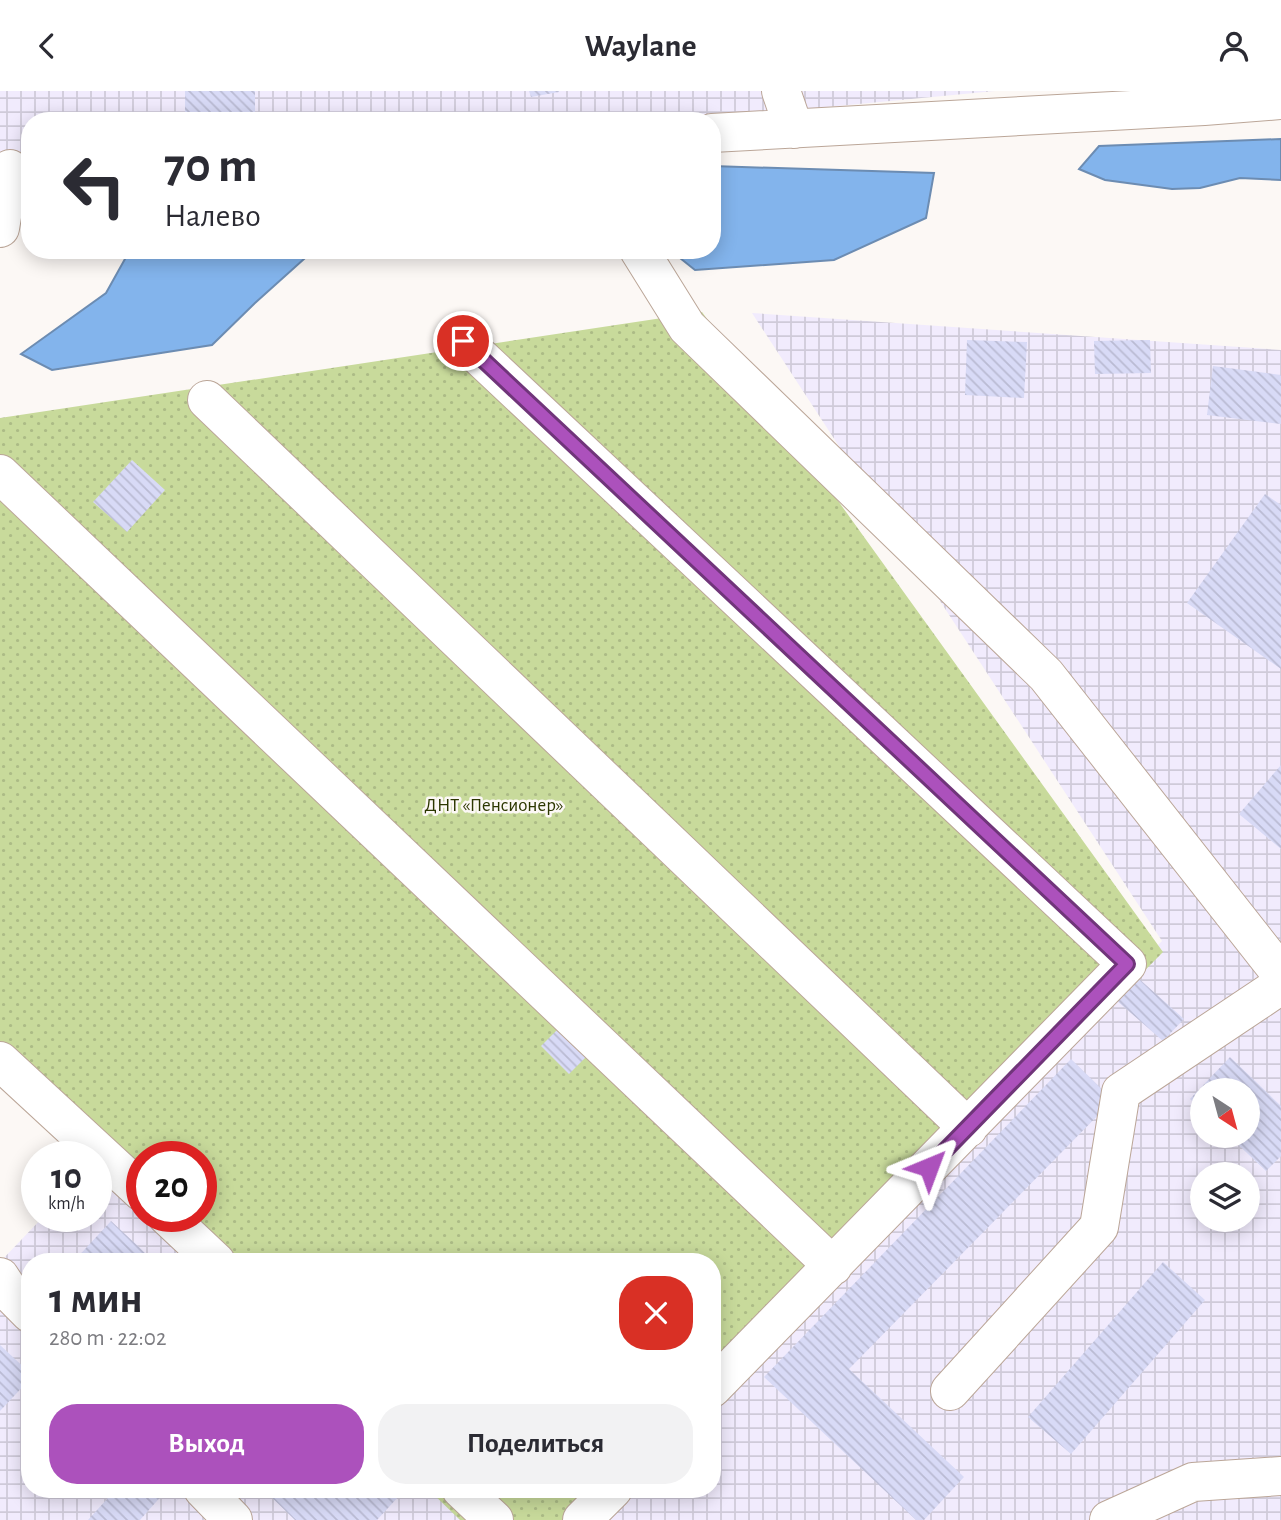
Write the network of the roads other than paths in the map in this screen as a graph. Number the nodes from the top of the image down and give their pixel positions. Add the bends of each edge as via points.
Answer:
1 (781, 91) edge
2 (1281, 100) edge
3 (794, 129) junction
4 (721, 133) edge
5 (13, 169) edge
6 (0, 228) edge
7 (645, 259) edge
8 (463, 341) dead end
9 (207, 400) dead end
10 (0, 474) edge
11 (1281, 974) edge
12 (1281, 985) edge
13 (0, 1061) edge
14 (968, 1128) junction
15 (126, 1177) edge
16 (184, 1232) edge
17 (206, 1253) edge
18 (833, 1266) junction
19 (0, 1277) edge
20 (21, 1304) edge
21 (721, 1379) edge
22 (950, 1391) dead end
23 (1281, 1476) edge
24 (212, 1498) edge
25 (471, 1498) edge
26 (604, 1498) edge
27 (233, 1520) edge
28 (494, 1520) edge
29 (582, 1520) edge
30 (1109, 1520) edge

1 - 3 lane
2 - 3 lane
3 - 4 lane
5 - 6 lane
7 - 11 lane via 695,336 1046,675
8 - 14 lane via 1127,964
9 - 14 lane
10 - 18 lane
12 - 22 lane via 1121,1092 1099,1227
13 - 15 lane
14 - 18 lane
16 - 17 lane
18 - 21 lane
19 - 20 lane
23 - 30 lane via 1193,1482
24 - 27 lane
25 - 28 lane
26 - 29 lane

